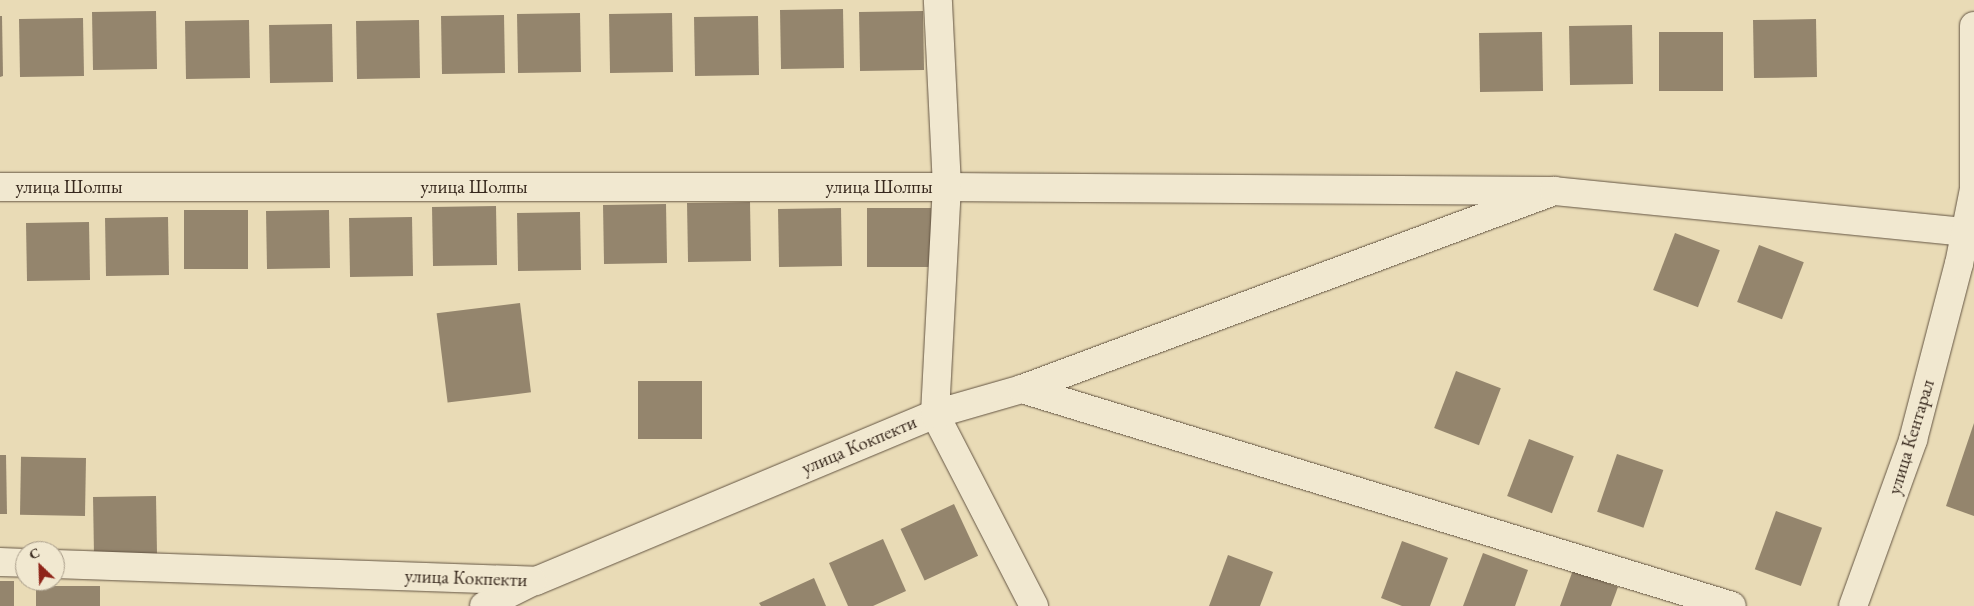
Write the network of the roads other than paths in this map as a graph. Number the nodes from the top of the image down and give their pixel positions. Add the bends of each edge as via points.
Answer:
1 (938, 0) edge
2 (1974, 26) edge
3 (0, 187) edge
4 (947, 187) junction
5 (1974, 189) edge
6 (1554, 191) junction
7 (1965, 232) junction
8 (1966, 267) edge
9 (1022, 389) junction
10 (935, 414) junction
11 (0, 562) edge
12 (15, 563) edge
13 (65, 564) edge
14 (536, 581) junction
15 (484, 606) edge
16 (1034, 606) edge
17 (1732, 606) edge
18 (1854, 606) edge

1 - 4 street
2 - 5 street, улица Кентарал
3 - 4 street, улица Шолпы
4 - 6 street, улица Шолпы
4 - 10 street
5 - 7 street, улица Кентарал
6 - 7 street, улица Шолпы
6 - 9 street, улица Кокпекти
7 - 8 street, улица Кентарал
8 - 18 street, улица Кентарал via 1914,440
9 - 10 street, улица Кокпекти
9 - 17 street
10 - 14 street, улица Кокпекти
10 - 16 street
11 - 12 street
13 - 14 street, улица Кокпекти
14 - 15 street

